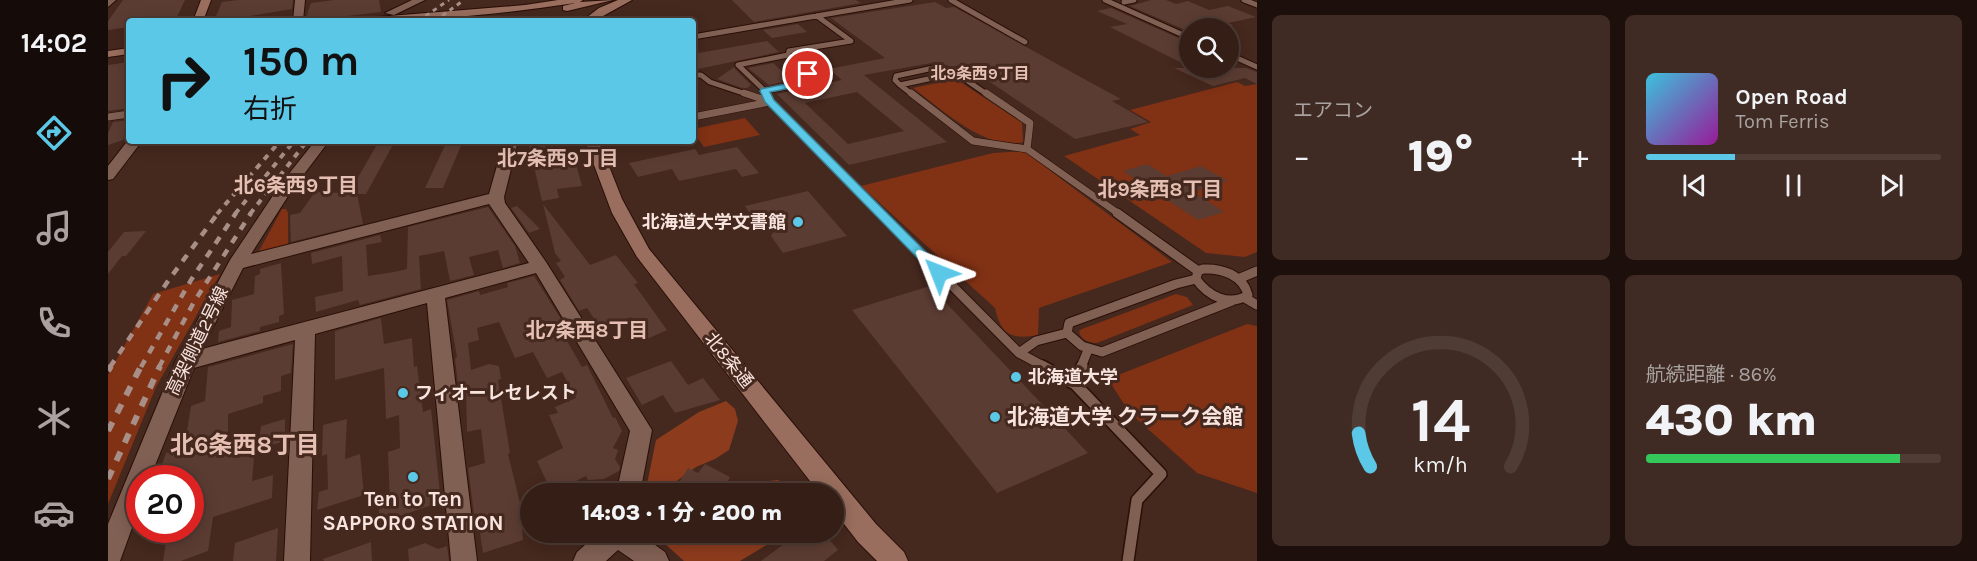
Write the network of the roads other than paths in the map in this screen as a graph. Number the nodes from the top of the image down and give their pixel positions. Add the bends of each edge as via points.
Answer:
1 (111, 0) edge
2 (206, 0) edge
3 (300, 0) edge
4 (389, 0) edge
5 (420, 0) edge
6 (578, 0) edge
7 (608, 0) edge
8 (627, 0) edge
9 (910, 0) edge
10 (951, 0) edge
11 (1105, 0) edge
12 (1134, 0) edge
13 (1244, 0) edge
14 (1124, 2) dead end
15 (108, 4) edge
16 (1257, 5) edge
17 (544, 11) edge
18 (390, 16) junction
19 (817, 16) junction
20 (199, 18) edge
21 (298, 18) edge
22 (380, 18) edge
23 (474, 18) edge
24 (591, 18) edge
25 (1179, 33) edge
26 (696, 36) edge
27 (1025, 42) dead end
28 (126, 51) edge
29 (108, 54) edge
30 (788, 55) junction
31 (126, 57) edge
32 (1239, 59) edge
33 (108, 60) edge
34 (1257, 67) edge
35 (696, 75) edge
36 (765, 91) junction
37 (770, 102) junction
38 (126, 114) edge
39 (696, 116) edge
40 (108, 117) edge
41 (133, 144) edge
42 (320, 144) edge
43 (510, 144) edge
44 (593, 144) edge
45 (1027, 149) junction
46 (108, 176) edge
47 (496, 197) junction
48 (236, 264) junction
49 (540, 266) junction
50 (1257, 271) edge
51 (1197, 275) junction
52 (1238, 279) junction
53 (435, 294) junction
54 (1245, 298) junction
55 (1232, 300) junction
56 (1257, 305) edge
57 (305, 330) junction
58 (1067, 333) junction
59 (1088, 350) junction
60 (1019, 353) junction
61 (185, 362) junction
62 (1075, 384) junction
63 (630, 483) edge
64 (608, 543) edge
65 (631, 543) edge
66 (108, 559) edge
67 (297, 561) edge
68 (465, 561) edge
69 (586, 561) edge
70 (656, 561) edge
71 (895, 561) edge
72 (1128, 561) edge

1 - 15 street
2 - 20 street
3 - 21 street
4 - 18 street
5 - 18 street
6 - 17 street
7 - 17 street
8 - 24 street
9 - 19 lane
10 - 27 lane
11 - 25 lane
12 - 14 lane
13 - 16 lane
17 - 18 street
17 - 23 street
18 - 22 street
19 - 26 lane
19 - 30 lane via 851,41 789,51
28 - 29 street
30 - 36 lane via 808,74 804,83
30 - 36 lane via 738,65
31 - 33 street
32 - 34 lane
35 - 37 lane
36 - 37 lane
37 - 39 lane
37 - 60 lane
38 - 40 lane
41 - 46 street
42 - 48 street, 高架側道2号線 via 282,191
43 - 47 street
44 - 71 street, 北8条通 via 614,203 643,253 867,533
45 - 45 lane via 973,141 900,85 956,73 1030,123
45 - 51 lane
47 - 48 street
47 - 49 street
48 - 61 street, 高架側道2号線
49 - 53 street
49 - 63 street via 641,430
50 - 52 lane
51 - 52 lane via 1216,270
51 - 55 lane via 1209,293
51 - 58 lane via 1069,323
52 - 54 lane via 1248,292
53 - 57 street
53 - 68 street
54 - 55 lane
54 - 56 lane
55 - 59 lane via 1102,352
57 - 61 street
57 - 67 street
58 - 59 lane
58 - 60 lane via 1036,341
59 - 62 lane
60 - 62 lane
61 - 66 street, 高架側道2号線
62 - 72 lane via 1161,474 1137,500
64 - 69 street
65 - 70 street

